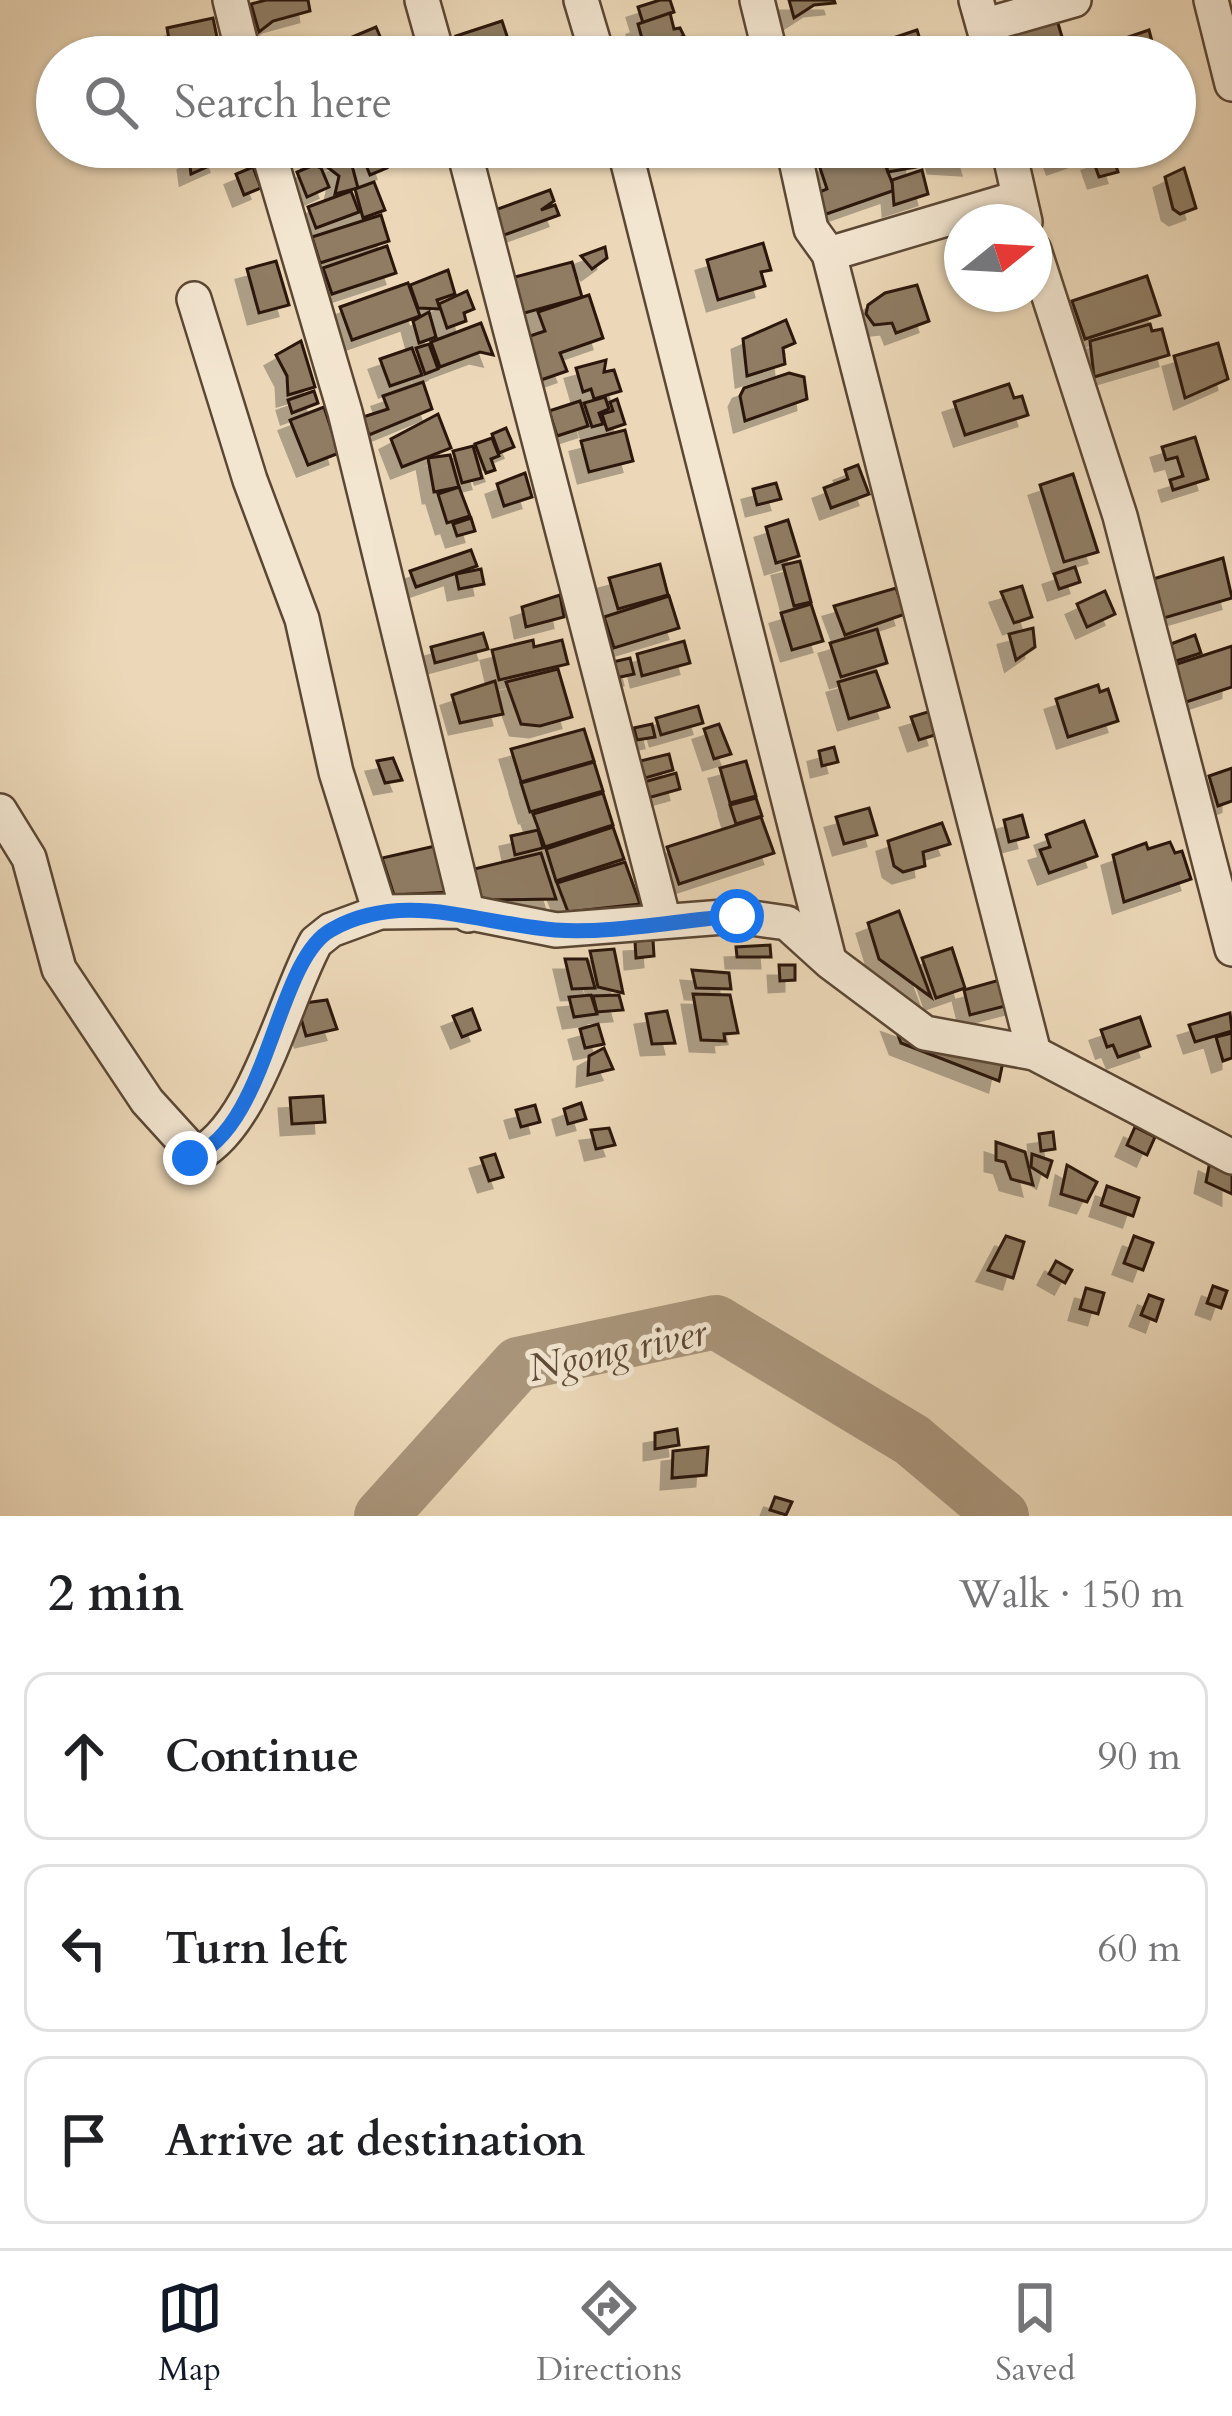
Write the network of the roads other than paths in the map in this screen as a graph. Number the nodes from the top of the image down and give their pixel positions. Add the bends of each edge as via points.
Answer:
1 (230, 0) edge
2 (422, 0) edge
3 (581, 0) edge
4 (757, 0) edge
5 (1074, 0) edge
6 (1211, 0) edge
7 (985, 27) edge
8 (239, 36) edge
9 (432, 36) edge
10 (592, 36) edge
11 (766, 36) edge
12 (1232, 84) edge
13 (273, 168) edge
14 (468, 168) edge
15 (629, 168) edge
16 (798, 168) edge
17 (1012, 168) edge
18 (1020, 204) edge
19 (944, 228) edge
20 (829, 254) junction
21 (194, 299) dead end
22 (1052, 306) edge
23 (0, 811) edge
24 (380, 911) junction
25 (469, 915) junction
26 (664, 921) junction
27 (1232, 950) edge
28 (830, 962) junction
29 (1034, 1053) junction
30 (1232, 1157) edge

1 - 8 street
2 - 9 street
3 - 10 street
4 - 11 street
5 - 7 street
6 - 12 street
13 - 25 street via 344,412
14 - 26 street
15 - 28 street
16 - 20 street via 812,229
17 - 18 street
19 - 20 street
20 - 29 street
21 - 24 street via 302,619 336,772
22 - 27 street via 1120,516
23 - 24 street via 29,858 59,969 190,1158 227,1130 248,1096 316,942
24 - 25 street
25 - 26 street via 556,930
26 - 28 street via 737,916 787,923
28 - 29 street via 925,1033
29 - 30 street

